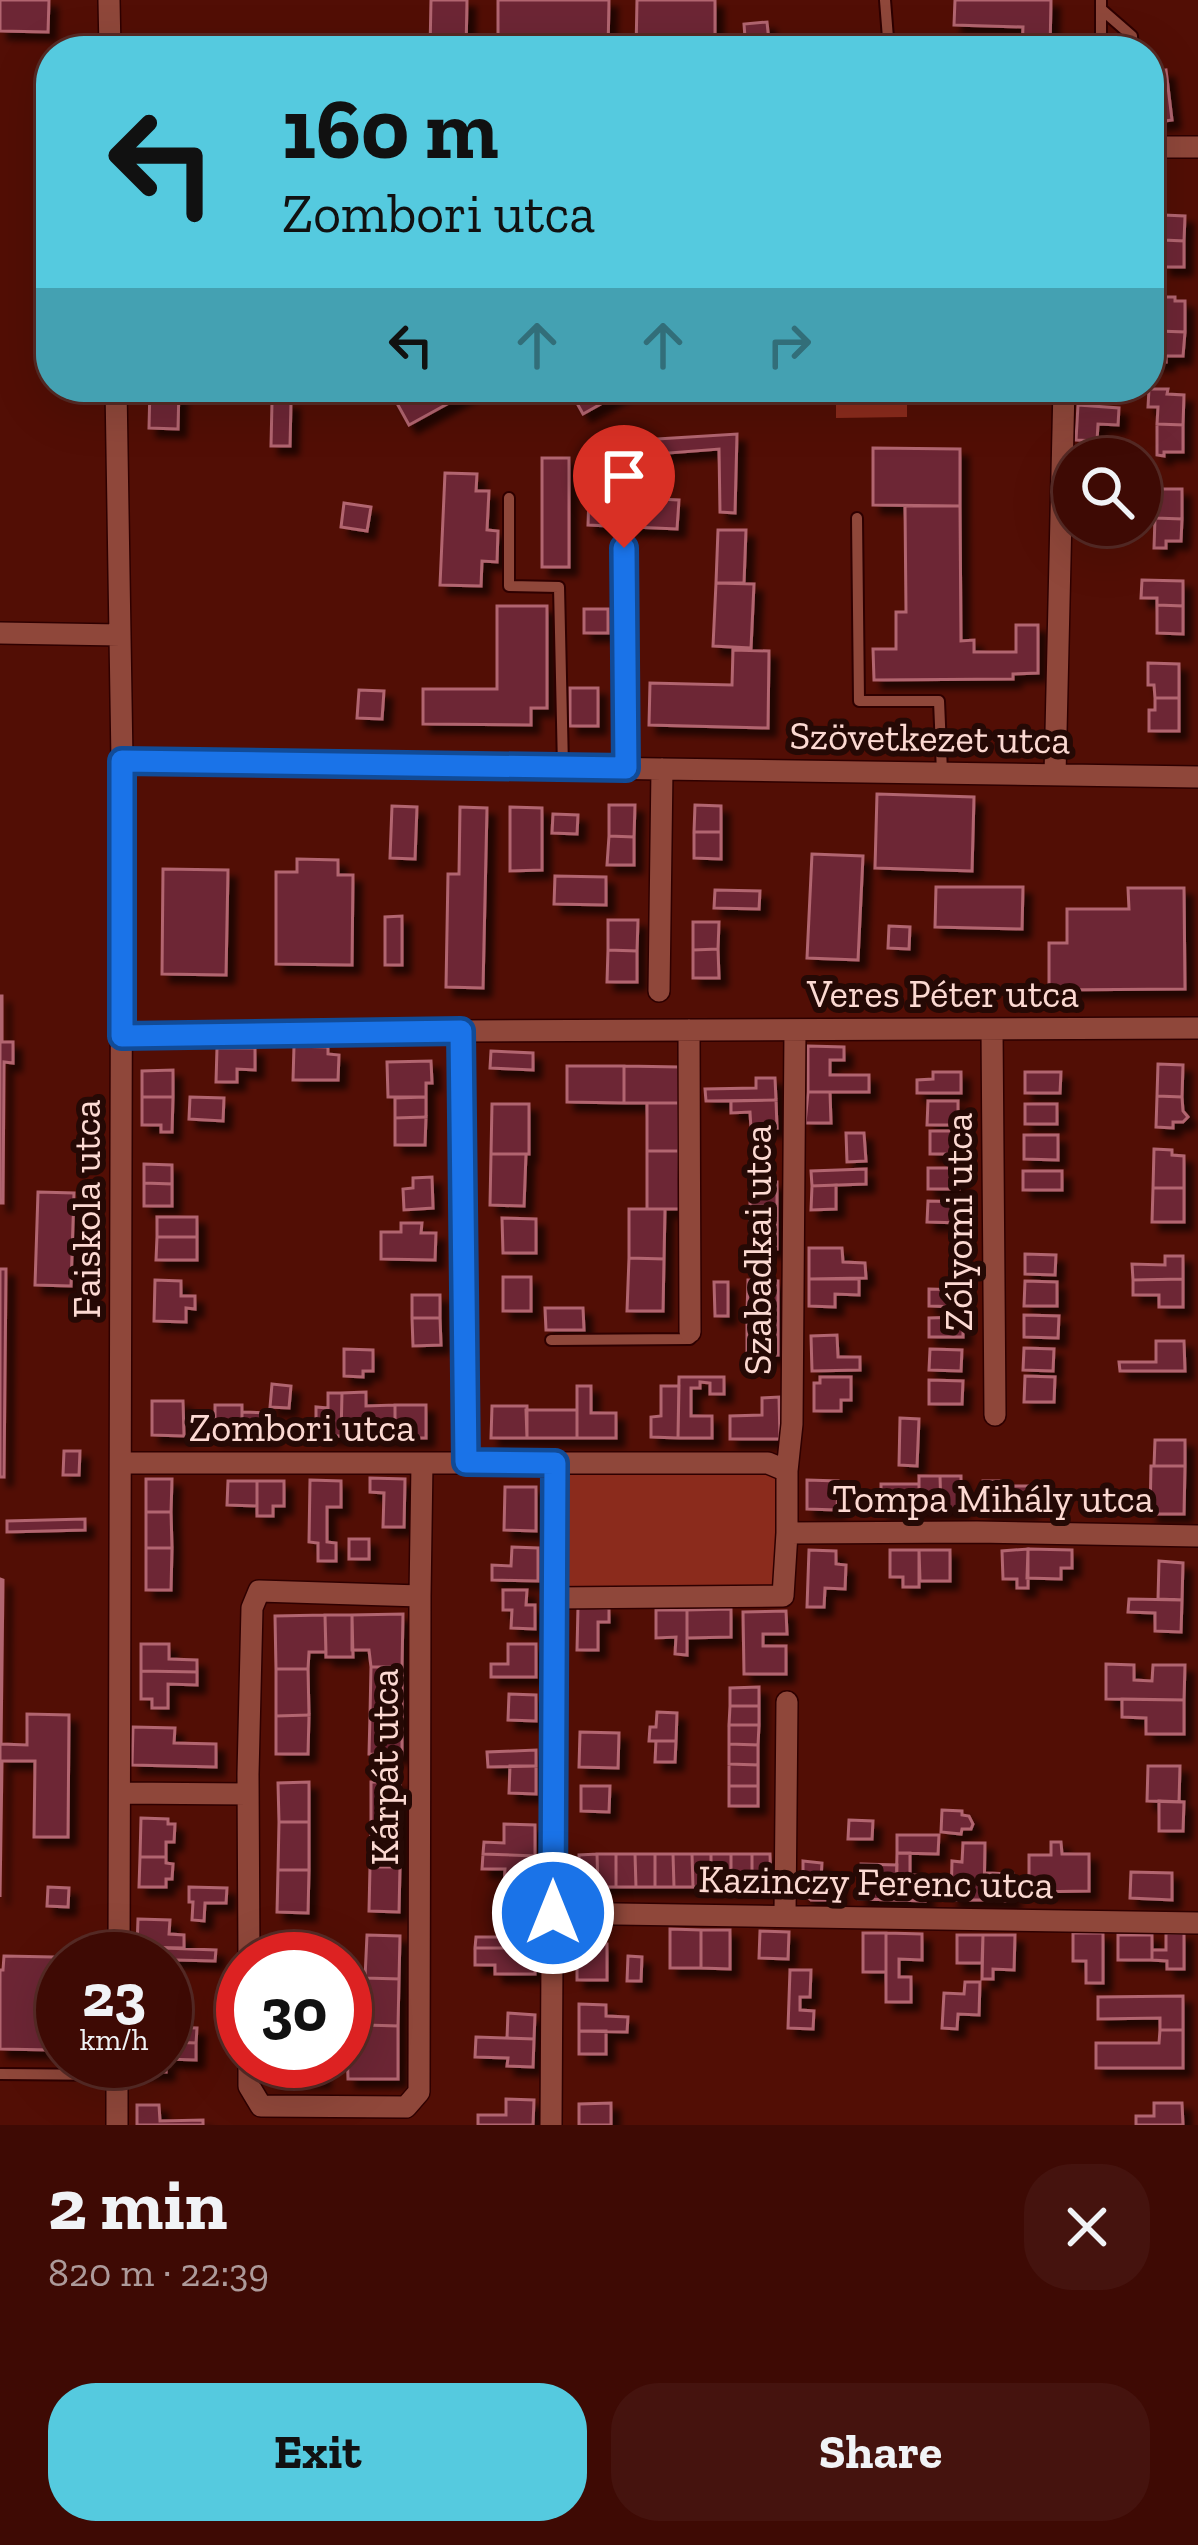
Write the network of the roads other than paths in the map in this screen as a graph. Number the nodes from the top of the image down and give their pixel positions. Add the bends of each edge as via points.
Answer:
1 (109, 0) edge
2 (885, 0) edge
3 (1101, 4) edge
4 (110, 36) edge
5 (888, 36) edge
6 (1101, 36) edge
7 (1132, 36) edge
8 (1164, 147) edge
9 (1198, 147) edge
10 (116, 402) edge
11 (1064, 402) edge
12 (509, 498) dead end
13 (857, 518) dead end
14 (624, 548) dead end
15 (0, 633) edge
16 (121, 635) junction
17 (122, 761) junction
18 (563, 767) junction
19 (626, 768) junction
20 (662, 769) junction
21 (941, 772) junction
22 (1055, 775) junction
23 (1198, 777) edge
24 (659, 992) dead end
25 (1198, 1028) edge
26 (992, 1029) junction
27 (689, 1030) junction
28 (795, 1030) junction
29 (461, 1031) junction
30 (122, 1036) junction
31 (690, 1332) joint
32 (551, 1340) dead end
33 (995, 1415) dead end
34 (466, 1462) junction
35 (121, 1463) junction
36 (422, 1463) junction
37 (555, 1463) junction
38 (788, 1471) junction
39 (787, 1533) junction
40 (1198, 1536) edge
41 (421, 1596) junction
42 (553, 1598) junction
43 (787, 1702) dead end
44 (120, 1793) junction
45 (248, 1794) junction
46 (553, 1913) junction
47 (785, 1915) junction
48 (1198, 1923) edge
49 (118, 1932) edge
50 (250, 1932) edge
51 (36, 2072) edge
52 (0, 2074) edge
53 (117, 2088) edge
54 (250, 2088) edge
55 (117, 2125) edge
56 (551, 2125) edge

1 - 4 street
2 - 5 lane
3 - 6 lane
3 - 7 lane
8 - 9 street
10 - 16 street, Faiskola utca
11 - 22 street
12 - 18 lane via 508,586 559,587
13 - 21 lane via 859,701 939,701
14 - 19 lane
15 - 16 street
16 - 17 street, Faiskola utca
17 - 18 street, Szövetkezet utca
17 - 30 street, Faiskola utca
18 - 19 street, Szövetkezet utca
19 - 20 street, Szövetkezet utca
20 - 21 street, Szövetkezet utca
20 - 24 street
21 - 22 street, Szövetkezet utca
22 - 23 street, Szövetkezet utca
25 - 26 street, Veres Péter utca
26 - 28 street, Veres Péter utca
26 - 33 street, Zólyomi utca
27 - 28 street, Veres Péter utca
27 - 29 street, Veres Péter utca
27 - 31 street
28 - 38 street, Szabadkai utca
29 - 30 street, Veres Péter utca
29 - 34 street
30 - 35 street, Faiskola utca
31 - 32 lane via 690,1339
34 - 36 street, Zombori utca
34 - 37 street, Zombori utca
35 - 36 street, Zombori utca
35 - 44 street, Faiskola utca
36 - 41 street
37 - 38 street, Zombori utca via 768,1463
37 - 42 street
38 - 39 street, Szabadkai utca
39 - 40 street, Tompa Mihály utca
39 - 42 street, Szabadkai utca via 782,1596
41 - 45 street via 259,1591 252,1608
41 - 54 street, Kárpát utca via 419,2092 406,2107 261,2107
42 - 46 street
43 - 47 street
44 - 45 street
44 - 49 street, Faiskola utca
45 - 50 street
46 - 47 street, Kazinczy Ferenc utca
46 - 56 street
47 - 48 street, Kazinczy Ferenc utca
51 - 52 lane
53 - 55 street

